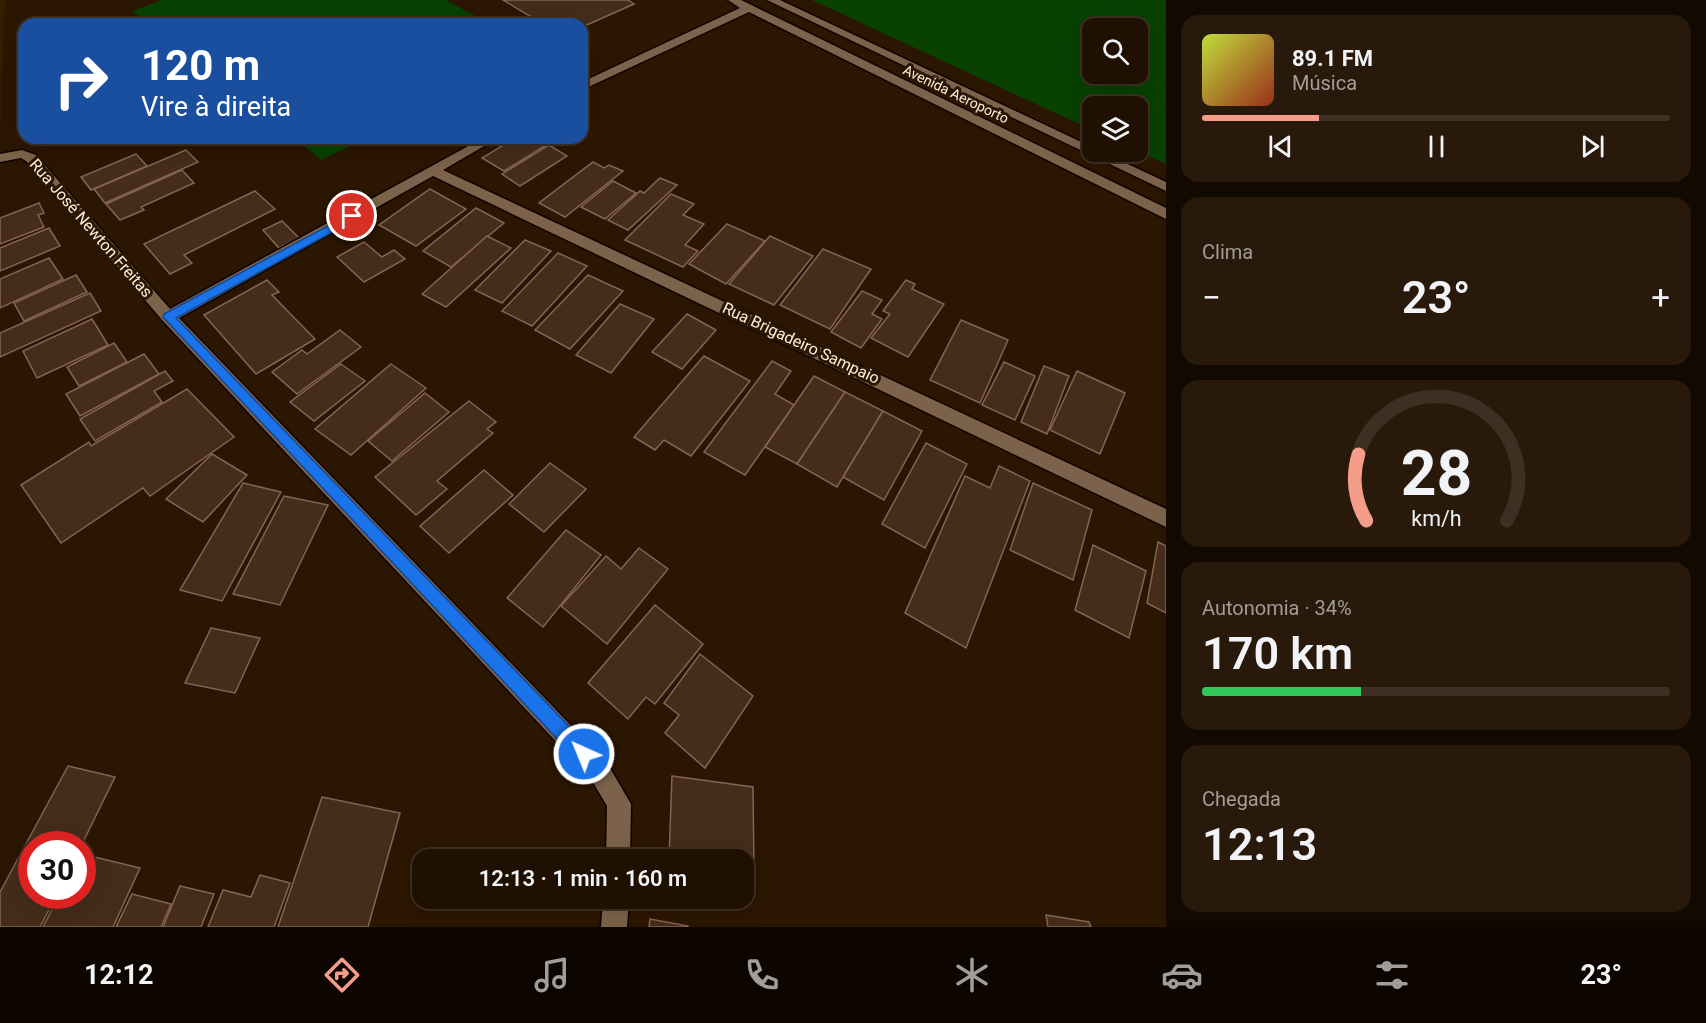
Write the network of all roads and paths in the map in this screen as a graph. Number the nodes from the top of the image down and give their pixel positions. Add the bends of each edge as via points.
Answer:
1 (733, 0) edge
2 (772, 0) edge
3 (748, 8) junction
4 (588, 83) edge
5 (481, 144) edge
6 (3, 157) edge
7 (434, 171) junction
8 (1166, 188) edge
9 (1166, 214) edge
10 (168, 317) junction
11 (1166, 518) edge
12 (618, 849) edge
13 (615, 909) edge
14 (614, 927) edge

1 - 3 street, Avenida Aeroporto
2 - 8 street, Avenida Aeroporto
3 - 4 street
3 - 9 street, Avenida Aeroporto
5 - 7 street
6 - 10 street, Rua José Newton Freitas via 22,154 32,158
7 - 10 street
7 - 11 street, Rua Brigadeiro Sampaio
10 - 12 street, Rua José Newton Freitas via 599,771 619,804
13 - 14 street

